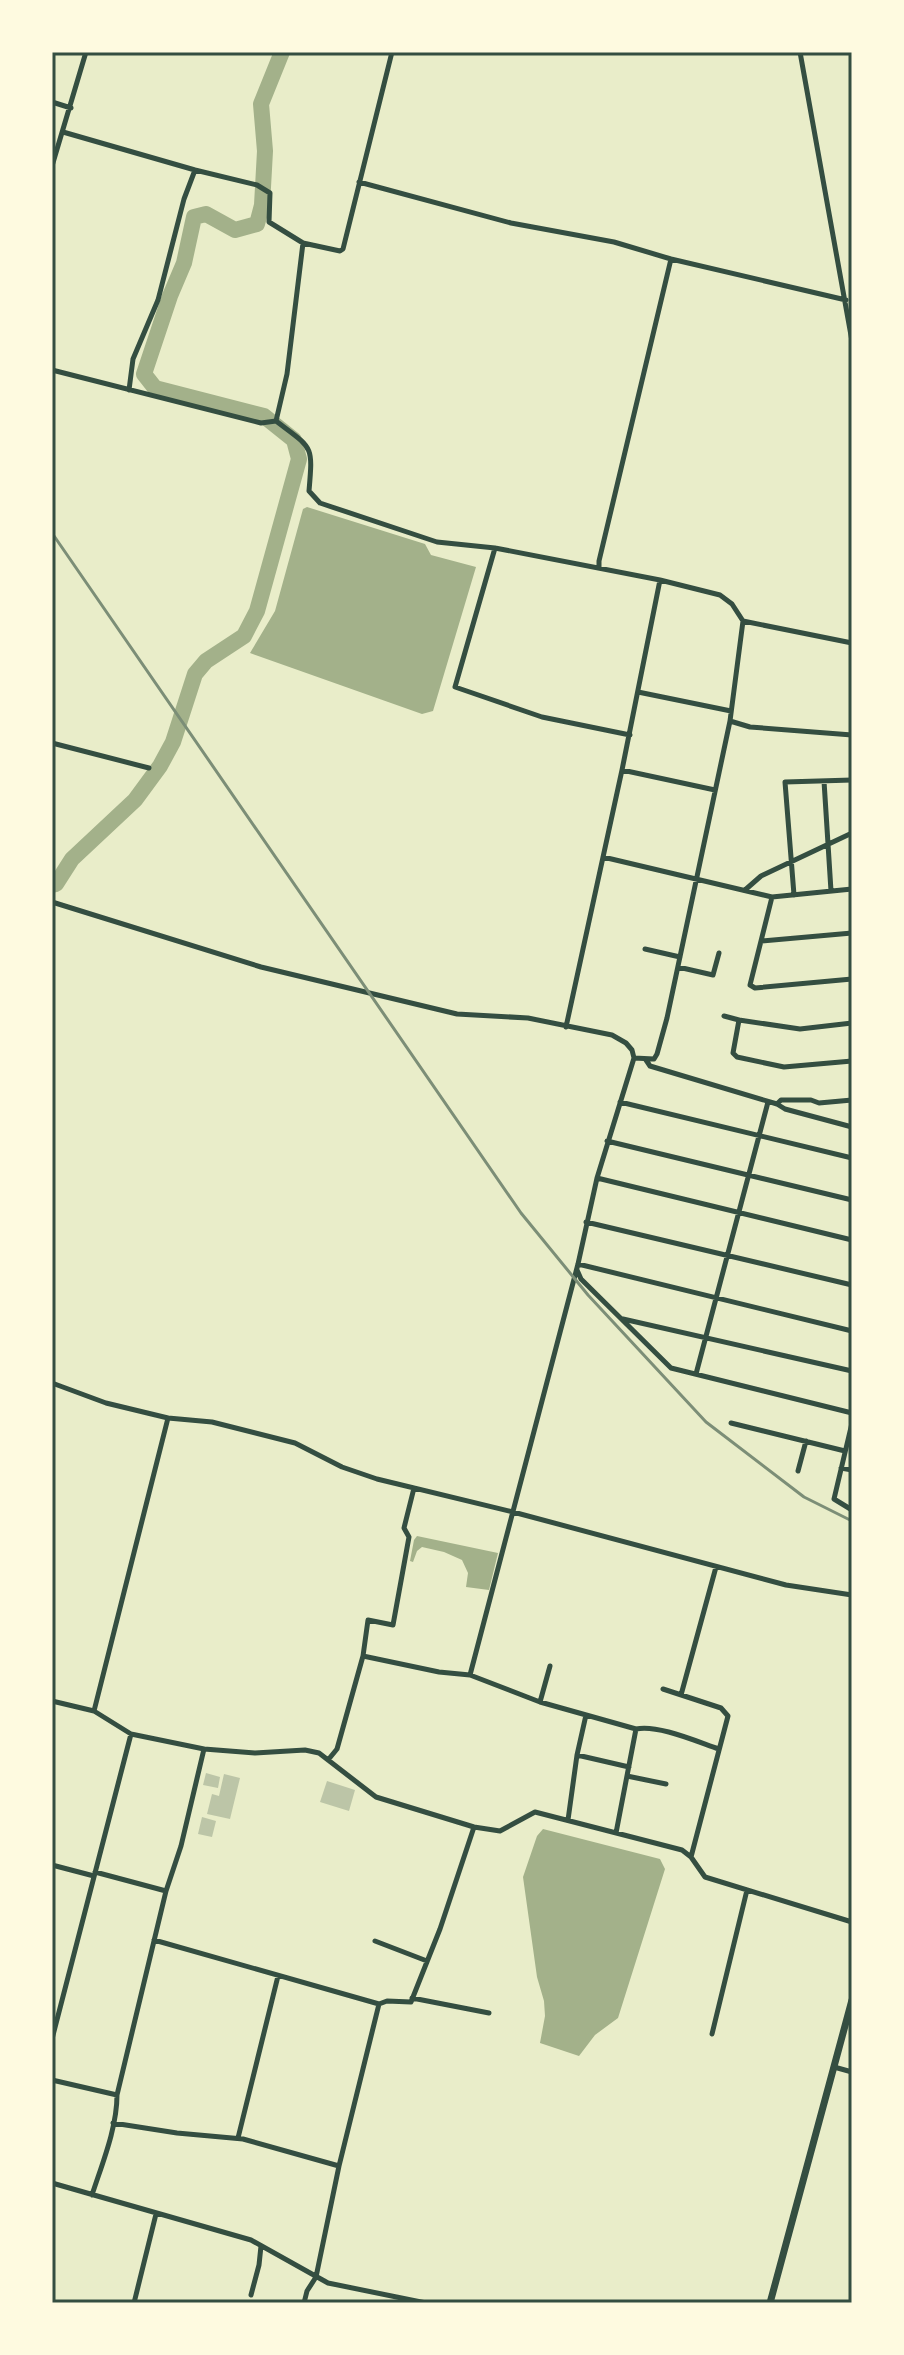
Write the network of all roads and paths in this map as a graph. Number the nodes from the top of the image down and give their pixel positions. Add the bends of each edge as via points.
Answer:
1 (86, 52) edge
2 (392, 52) edge
3 (800, 52) edge
4 (52, 102) edge
5 (71, 108) junction
6 (63, 132) junction
7 (52, 166) edge
8 (195, 170) junction
9 (359, 182) junction
10 (303, 243) junction
11 (671, 259) junction
12 (846, 300) junction
13 (852, 341) edge
14 (52, 370) edge
15 (129, 390) junction
16 (276, 421) junction
17 (495, 548) junction
18 (599, 568) junction
19 (660, 580) junction
20 (743, 621) junction
21 (852, 643) edge
22 (638, 692) junction
23 (731, 711) junction
24 (730, 721) junction
25 (630, 735) junction
26 (852, 735) edge
27 (52, 743) edge
28 (149, 768) dead end
29 (622, 770) junction
30 (852, 780) edge
31 (824, 781) junction
32 (715, 790) junction
33 (852, 833) edge
34 (828, 844) junction
35 (603, 857) junction
36 (791, 862) junction
37 (697, 879) junction
38 (852, 889) edge
39 (745, 890) junction
40 (831, 891) junction
41 (794, 895) junction
42 (772, 897) junction
43 (52, 902) edge
44 (852, 933) edge
45 (761, 941) junction
46 (645, 949) dead end
47 (719, 953) dead end
48 (680, 957) junction
49 (678, 967) junction
50 (852, 979) edge
51 (724, 1016) dead end
52 (739, 1020) junction
53 (852, 1023) edge
54 (566, 1027) junction
55 (634, 1058) junction
56 (646, 1059) junction
57 (852, 1061) edge
58 (852, 1100) edge
59 (620, 1102) junction
60 (768, 1102) junction
61 (777, 1104) junction
62 (852, 1127) edge
63 (759, 1136) junction
64 (607, 1141) junction
65 (852, 1158) edge
66 (748, 1175) junction
67 (597, 1178) junction
68 (852, 1200) edge
69 (738, 1212) junction
70 (586, 1222) junction
71 (852, 1240) edge
72 (728, 1256) junction
73 (577, 1266) junction
74 (852, 1285) edge
75 (717, 1299) junction
76 (622, 1319) junction
77 (852, 1331) edge
78 (707, 1338) junction
79 (852, 1371) edge
80 (696, 1374) junction
81 (52, 1383) edge
82 (852, 1413) edge
83 (168, 1418) junction
84 (731, 1423) dead end
85 (852, 1427) edge
86 (806, 1441) junction
87 (845, 1451) junction
88 (841, 1468) junction
89 (852, 1470) edge
90 (798, 1471) dead end
91 (414, 1488) junction
92 (852, 1510) edge
93 (513, 1512) junction
94 (716, 1567) junction
95 (852, 1595) edge
96 (363, 1656) junction
97 (550, 1666) dead end
98 (470, 1675) junction
99 (663, 1689) dead end
100 (681, 1695) junction
101 (52, 1701) edge
102 (540, 1702) junction
103 (94, 1711) junction
104 (586, 1715) junction
105 (636, 1729) junction
106 (131, 1734) junction
107 (204, 1749) junction
108 (719, 1749) junction
109 (577, 1755) junction
110 (328, 1760) junction
111 (629, 1767) junction
112 (627, 1776) junction
113 (666, 1784) dead end
114 (568, 1820) junction
115 (474, 1827) junction
116 (616, 1833) junction
117 (691, 1857) junction
118 (52, 1865) edge
119 (94, 1874) junction
120 (747, 1890) junction
121 (166, 1891) junction
122 (852, 1922) edge
123 (154, 1940) junction
124 (375, 1941) dead end
125 (427, 1961) junction
126 (278, 1976) junction
127 (412, 1998) junction
128 (852, 2000) edge
129 (379, 2004) junction
130 (489, 2013) dead end
131 (712, 2034) dead end
132 (52, 2039) edge
133 (834, 2067) junction
134 (852, 2072) edge
135 (52, 2080) edge
136 (117, 2095) junction
137 (113, 2123) junction
138 (238, 2138) junction
139 (339, 2166) junction
140 (52, 2183) edge
141 (92, 2195) junction
142 (156, 2214) junction
143 (261, 2246) junction
144 (316, 2277) junction
145 (251, 2295) dead end
146 (134, 2303) edge
147 (304, 2303) edge
148 (426, 2303) edge
149 (770, 2303) edge

1 - 5 street
2 - 9 street
3 - 12 street
4 - 5 street
5 - 6 street
6 - 7 street
6 - 8 street
8 - 10 street via 270,193 269,222
8 - 15 street via 158,300 133,359
9 - 10 street via 343,249
9 - 11 street
10 - 16 street
11 - 12 street
11 - 18 street
12 - 13 street
14 - 15 street
15 - 16 street via 261,423
16 - 17 street via 312,455 309,491 320,503 437,542
17 - 18 street
17 - 25 street via 455,687 542,717
18 - 19 street
19 - 20 street via 720,595
19 - 22 street
20 - 21 street
20 - 23 street
22 - 23 street
22 - 25 street
23 - 24 street
24 - 26 street
24 - 32 street
25 - 29 street
27 - 28 street
29 - 32 street
29 - 35 street
30 - 31 street
31 - 34 street
31 - 36 street via 785,782
32 - 37 street
33 - 34 street
34 - 36 street
34 - 40 street
35 - 37 street
35 - 54 street
36 - 39 street
36 - 41 street
37 - 39 street
37 - 48 street
38 - 40 street
39 - 42 street
40 - 41 street
41 - 42 street
42 - 45 street
43 - 54 street via 261,967 457,1014 528,1018
44 - 45 street
45 - 50 street via 750,985 755,988
46 - 48 street
47 - 49 street via 713,975
48 - 49 street
49 - 56 street via 657,1054
51 - 52 street
52 - 53 street via 800,1029
52 - 57 street via 733,1053 737,1057 784,1067
54 - 55 street via 612,1035 626,1043
55 - 56 street
55 - 59 street
56 - 60 street via 650,1066
58 - 61 street
59 - 63 street
59 - 64 street
60 - 61 street
60 - 63 street
61 - 62 street
63 - 65 street
63 - 66 street
64 - 66 street
64 - 67 street
66 - 68 street
66 - 69 street
67 - 69 street
67 - 70 street
69 - 71 street
69 - 72 street
70 - 72 street
70 - 73 street
72 - 74 street
72 - 75 street
73 - 75 street
73 - 76 street via 581,1279
73 - 93 street
75 - 77 street
75 - 78 street
76 - 78 street
76 - 80 street via 671,1368
78 - 79 street
78 - 80 street
80 - 82 street
81 - 83 street
83 - 91 street via 212,1422 295,1443 342,1467
83 - 103 street
84 - 86 street
85 - 87 street
86 - 87 street
86 - 90 street
87 - 88 street
88 - 89 street
88 - 92 street via 834,1499
91 - 93 street
91 - 96 street via 393,1625 368,1620
93 - 94 street
93 - 98 street
94 - 95 street
94 - 100 street
96 - 98 street
96 - 110 street via 337,1749
97 - 102 street
98 - 102 street
99 - 100 street
100 - 108 street via 721,1708 728,1716
101 - 103 street
102 - 104 street
103 - 106 street
104 - 105 street
104 - 109 street
105 - 108 street
105 - 111 street
106 - 107 street
106 - 119 street
107 - 110 street via 305,1750
107 - 121 street
108 - 117 street
109 - 111 street
109 - 114 street
110 - 115 street via 376,1797
111 - 112 street
112 - 113 street
112 - 116 street
114 - 115 street via 535,1812 500,1831
114 - 116 street
115 - 125 street
116 - 117 street
117 - 120 street via 705,1877
118 - 119 street
119 - 121 street
119 - 132 street
120 - 122 street
120 - 131 street
121 - 123 street
123 - 126 street
123 - 136 street
124 - 125 street
125 - 127 street
126 - 129 street
126 - 138 street
127 - 129 street
127 - 130 street
128 - 133 street
129 - 139 street
133 - 134 street
133 - 149 street
135 - 136 street
136 - 137 street
137 - 138 street
137 - 141 street
138 - 139 street
139 - 144 street
140 - 141 street
141 - 142 street
142 - 143 street
142 - 146 street
143 - 144 street
143 - 145 street
144 - 147 street
144 - 148 street

